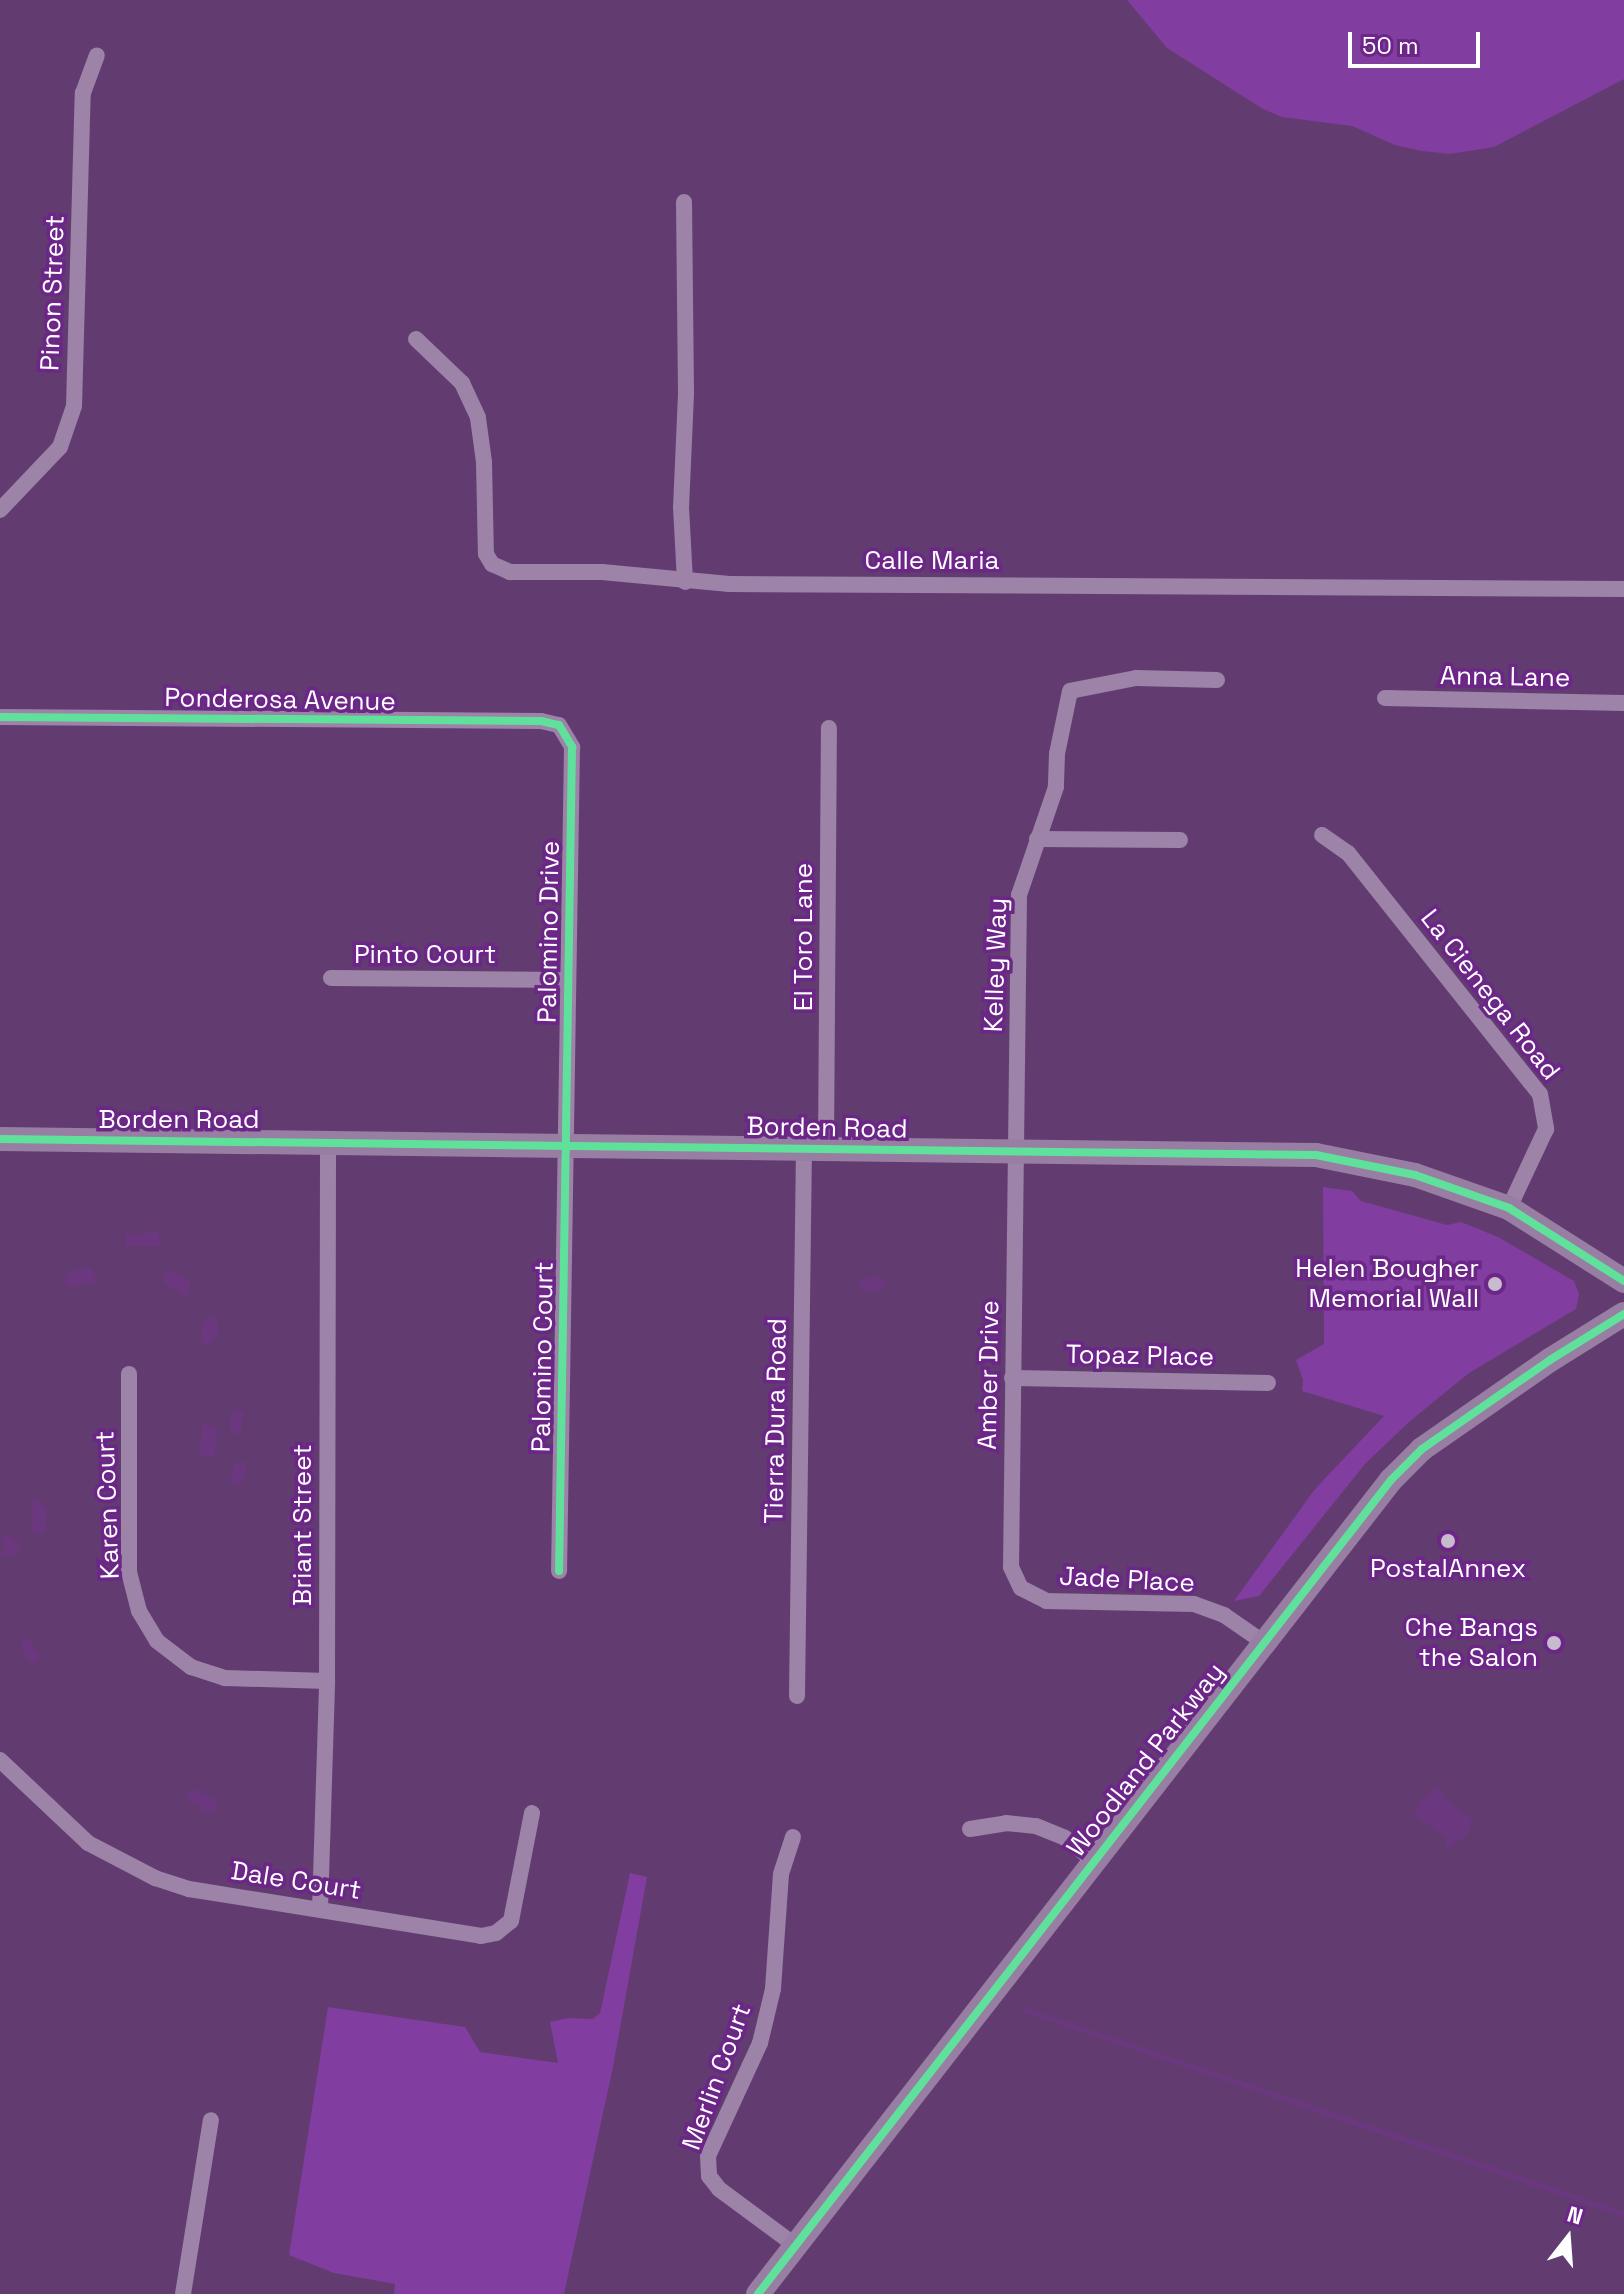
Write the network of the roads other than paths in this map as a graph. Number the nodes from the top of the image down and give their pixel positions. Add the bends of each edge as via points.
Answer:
1 (97, 55) dead end
2 (684, 202) dead end
3 (416, 339) dead end
4 (0, 510) edge
5 (685, 582) junction
6 (1624, 589) edge
7 (1217, 680) dead end
8 (1385, 698) dead end
9 (1624, 703) edge
10 (0, 717) edge
11 (559, 725) joint
12 (829, 728) dead end
13 (1322, 835) dead end
14 (1037, 839) junction
15 (1180, 840) dead end
16 (331, 978) dead end
17 (567, 980) junction
18 (0, 1139) edge
19 (328, 1141) junction
20 (567, 1144) junction
21 (815, 1147) junction
22 (1016, 1152) junction
23 (1509, 1208) junction
24 (1624, 1281) edge
25 (1624, 1314) edge
26 (129, 1374) dead end
27 (1012, 1378) junction
28 (1268, 1383) dead end
29 (559, 1571) dead end
30 (1027, 1593) joint
31 (1263, 1642) junction
32 (327, 1681) junction
33 (797, 1696) dead end
34 (0, 1760) edge
35 (532, 1813) dead end
36 (970, 1829) dead end
37 (793, 1837) dead end
38 (1093, 1860) junction
39 (320, 1909) junction
40 (211, 2120) dead end
41 (796, 2246) junction
42 (183, 2294) edge
43 (758, 2294) edge

1 - 4 street, Pinon Street via 83,93 74,406 60,447
2 - 5 street
3 - 5 street, Calle Maria via 462,383 478,418 486,554 492,564 510,572 602,572
5 - 6 street, Calle Maria
7 - 14 street, Kelley Way via 1136,678 1070,691 1056,787
8 - 9 street, Anna Lane
10 - 11 street, Ponderosa Avenue
11 - 17 street, Palomino Drive via 572,747
12 - 21 street, El Toro Lane
13 - 23 street, La Cienega Road via 1348,853 1540,1094 1546,1129
14 - 15 street
14 - 22 street, Kelley Way via 1019,895
16 - 17 street, Pinto Court
17 - 20 street, Palomino Drive
18 - 19 main road, Borden Road
19 - 20 main road, Borden Road
19 - 32 street, Briant Street
20 - 21 main road, Borden Road
20 - 29 street, Palomino Court
21 - 22 main road, Borden Road
21 - 33 street, Tierra Dura Road
22 - 23 main road, Borden Road via 1316,1155 1415,1175
22 - 27 street, Amber Drive
23 - 24 main road, Borden Road
25 - 31 main road, Woodland Parkway via 1422,1449 1391,1480
26 - 32 street, Karen Court via 129,1572 139,1611 157,1641 191,1667 225,1678
27 - 28 street, Topaz Place
27 - 30 street, Amber Drive via 1011,1567
30 - 31 street, Jade Place via 1046,1601 1194,1604 1224,1615
31 - 38 main road, Woodland Parkway
32 - 39 street, Briant Street
34 - 39 street, Dale Court via 88,1843 155,1878 189,1889
35 - 39 street, Dale Court via 511,1921 496,1933 481,1936
36 - 38 street via 1006,1823 1036,1826 1065,1838
37 - 41 street, Merlin Court via 781,1874 773,1989 760,2043 708,2156 709,2176 719,2189
38 - 41 main road, Woodland Parkway
40 - 42 street
41 - 43 main road, Woodland Parkway

